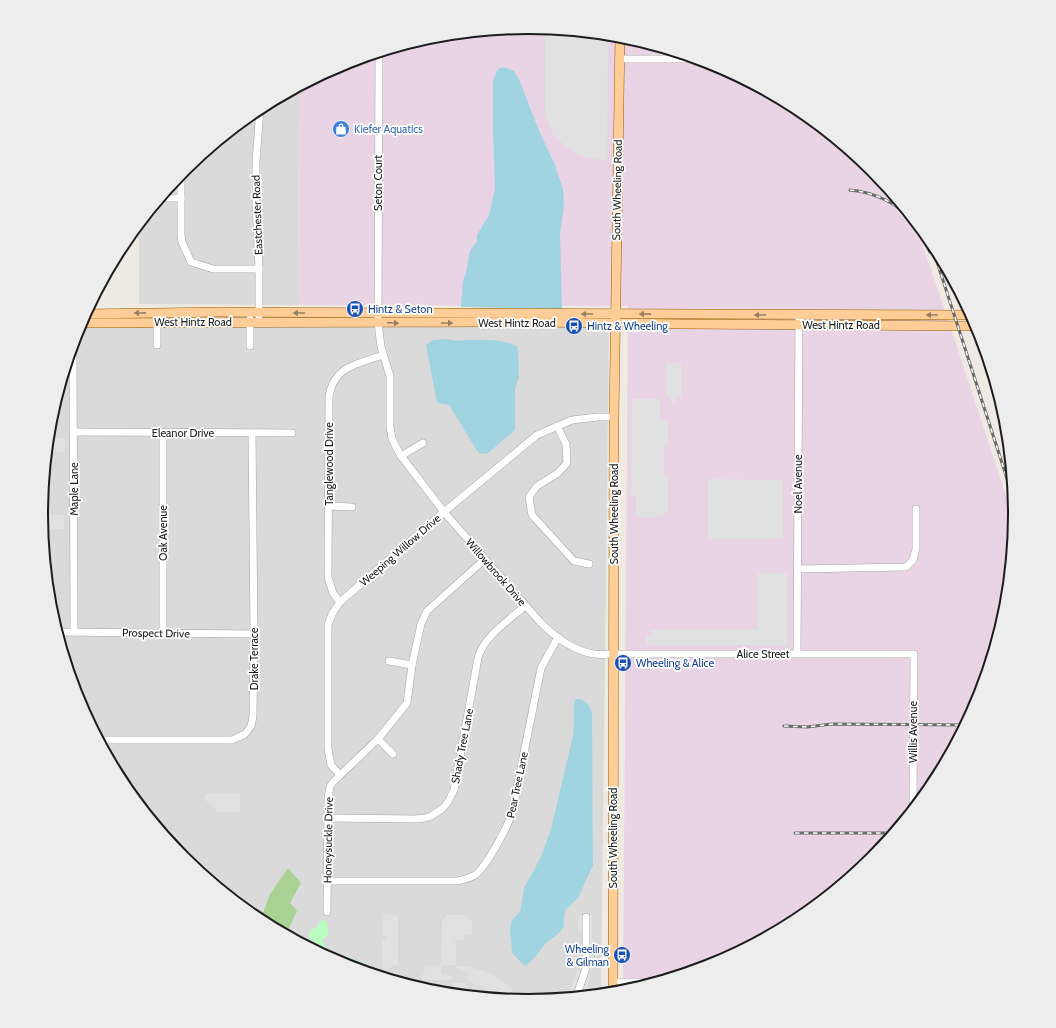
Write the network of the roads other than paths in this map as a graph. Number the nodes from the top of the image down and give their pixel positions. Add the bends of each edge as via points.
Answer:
1 (620, 43) edge
2 (379, 58) edge
3 (619, 59) junction
4 (684, 60) edge
5 (259, 116) edge
6 (181, 183) edge
7 (167, 198) edge
8 (181, 198) junction
9 (259, 269) junction
10 (254, 312) junction
11 (92, 314) edge
12 (965, 316) edge
13 (378, 318) junction
14 (615, 318) junction
15 (799, 320) junction
16 (254, 322) junction
17 (88, 323) edge
18 (157, 323) junction
19 (969, 326) edge
20 (157, 345) dead end
21 (250, 346) dead end
22 (383, 355) junction
23 (73, 360) edge
24 (614, 417) junction
25 (557, 426) junction
26 (74, 432) junction
27 (163, 433) junction
28 (252, 433) junction
29 (292, 433) dead end
30 (423, 443) dead end
31 (401, 456) junction
32 (328, 506) junction
33 (352, 507) dead end
34 (916, 509) dead end
35 (444, 512) junction
36 (484, 560) junction
37 (589, 564) dead end
38 (798, 569) junction
39 (340, 602) junction
40 (526, 606) junction
41 (63, 632) edge
42 (74, 632) junction
43 (163, 633) junction
44 (254, 634) junction
45 (558, 637) junction
46 (613, 654) junction
47 (797, 654) junction
48 (914, 654) joint
49 (389, 661) dead end
50 (412, 665) junction
51 (378, 739) junction
52 (105, 740) edge
53 (393, 754) dead end
54 (340, 775) junction
55 (913, 800) edge
56 (328, 818) junction
57 (327, 882) junction
58 (328, 912) dead end
59 (586, 917) dead end
60 (613, 982) junction
61 (635, 982) edge
62 (613, 986) edge
63 (578, 991) edge

1 - 3 main road, South Wheeling Road
2 - 13 street, Seton Court
3 - 4 street
3 - 14 main road, South Wheeling Road
5 - 9 street, Eastchester Road via 256,162
6 - 8 street
7 - 8 street
8 - 9 street via 182,242 191,262 213,269
9 - 10 street, Eastchester Road
10 -> 11 main road, West Hintz Road
13 -> 10 main road, West Hintz Road
10 - 16 street, Eastchester Road
12 -> 15 main road, West Hintz Road
13 - 14 main road, West Hintz Road
13 - 16 main road, West Hintz Road
13 - 22 street, Willowbrook Drive
14 - 15 main road, West Hintz Road
14 - 24 main road, South Wheeling Road
15 - 19 main road, West Hintz Road
15 - 38 street, Noel Avenue
16 - 18 main road, West Hintz Road
16 - 21 street, Eastchester Road
17 - 18 main road, West Hintz Road
18 - 20 street
22 - 31 street, Willowbrook Drive via 390,376 392,439
22 - 32 street, Tanglewood Drive via 346,368 330,390
23 - 26 street, Maple Lane
24 - 25 street, Weeping Willow Drive via 572,420
24 - 46 main road, South Wheeling Road
25 - 35 street, Weeping Willow Drive via 537,435
25 - 37 street via 566,444 567,463 558,473 537,486 529,496 532,515 574,561
26 - 27 street, Eleanor Drive
26 - 42 street, Maple Lane
27 - 28 street, Eleanor Drive
27 - 43 street, Oak Avenue
28 - 29 street, Eleanor Drive
28 - 44 street, Drake Terrace
30 - 31 street
31 - 35 street, Willowbrook Drive
32 - 33 street
32 - 39 street, Tanglewood Drive via 329,583
34 - 38 street via 916,549 913,560 906,567
35 - 36 street, Willowbrook Drive
35 - 39 street, Weeping Willow Drive
36 - 40 street, Willowbrook Drive
36 - 50 street, Honeysuckle Drive via 426,611
38 - 47 street, Noel Avenue
39 - 54 street, Weeping Willow Drive via 328,625 328,750 331,765
40 - 45 street, Willowbrook Drive via 545,628
40 - 56 street, Shady Tree Lane via 488,639 482,648 454,790 442,809 431,816 415,819
41 - 42 street, Prospect Drive
42 - 43 street, Prospect Drive
43 - 44 street, Prospect Drive
44 - 52 street, Drake Terrace via 252,721 241,737 232,740
45 - 46 street, Willowbrook Drive via 576,649 594,654
45 - 57 street, Pear Tree Lane via 541,668 509,822 480,870 469,878 457,881
46 - 47 street, Alice Street
46 - 60 main road, South Wheeling Road
47 - 48 street, Alice Street
48 - 55 street, Willis Avenue
49 - 50 street
50 - 51 street, Honeysuckle Drive via 407,703
51 - 53 street
51 - 54 street, Honeysuckle Drive
54 - 56 street, Honeysuckle Drive via 328,793
56 - 57 street, Honeysuckle Drive
57 - 58 street, Honeysuckle Drive
59 - 63 street via 586,968
60 - 61 street
60 - 62 main road, South Wheeling Road

